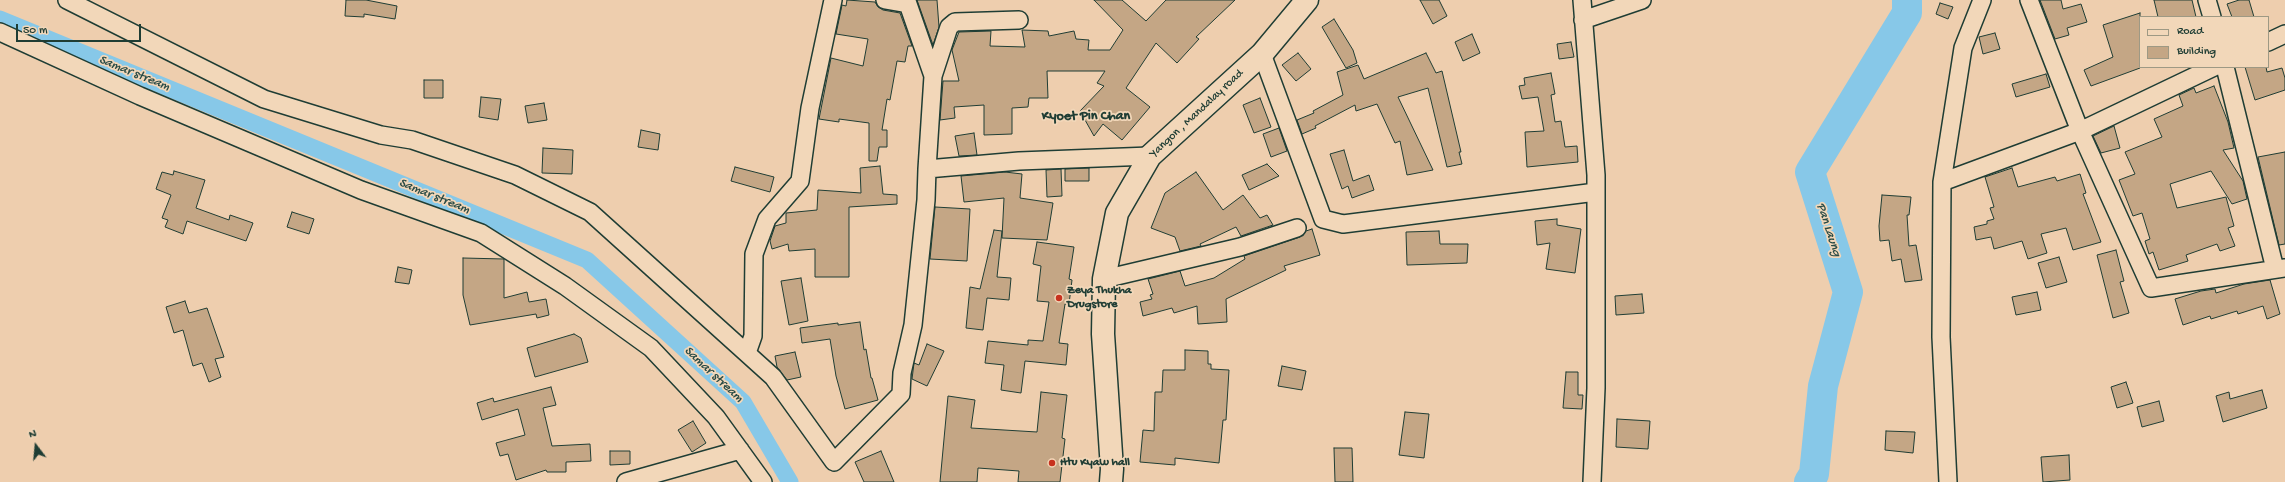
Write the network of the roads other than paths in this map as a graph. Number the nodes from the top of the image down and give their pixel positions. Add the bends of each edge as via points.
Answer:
1 (67, 0) edge
2 (833, 0) edge
3 (885, 0) edge
4 (1307, 0) edge
5 (1582, 0) edge
6 (1642, 0) edge
7 (1982, 0) edge
8 (2029, 0) edge
9 (2207, 0) edge
10 (2212, 16) edge
11 (1019, 20) dead end
12 (1583, 20) junction
13 (0, 32) edge
14 (2285, 34) edge
15 (2269, 42) edge
16 (1262, 54) junction
17 (2212, 68) edge
18 (2225, 68) edge
19 (932, 76) junction
20 (2080, 131) junction
21 (1150, 156) junction
22 (927, 169) junction
23 (1942, 182) junction
24 (1596, 192) junction
25 (1297, 228) dead end
26 (2280, 268) edge
27 (1104, 279) junction
28 (746, 353) junction
29 (740, 450) junction
30 (626, 482) edge
31 (763, 482) edge
32 (1111, 482) edge
33 (1592, 482) edge
34 (1948, 482) edge

1 - 28 street via 264,99 380,135 412,140 515,175 590,212
2 - 28 street via 810,108 800,181 767,219 754,254 753,336
3 - 19 street via 908,4
4 - 16 highway, Yangon , Mandalay road
5 - 12 street
6 - 12 street
7 - 23 street via 1963,48
8 - 20 street
9 - 10 street
11 - 19 street via 955,22 949,27
12 - 24 street
13 - 29 street via 140,96 361,190 480,233 565,286 651,348 716,417
14 - 15 street
16 - 21 highway, Yangon , Mandalay road
16 - 24 street via 1323,219 1342,224
17 - 20 street
18 - 26 street
19 - 22 street
20 - 23 street
20 - 26 street via 2151,288
21 - 22 street via 1019,161
21 - 27 highway, Yangon , Mandalay road via 1117,213
22 - 28 street via 913,325 902,372 901,394 834,462 773,377
23 - 34 street via 1941,337
24 - 33 street via 1596,388
25 - 27 street via 1240,247
27 - 32 highway, Yangon , Mandalay road via 1103,334
29 - 30 street
29 - 31 street

